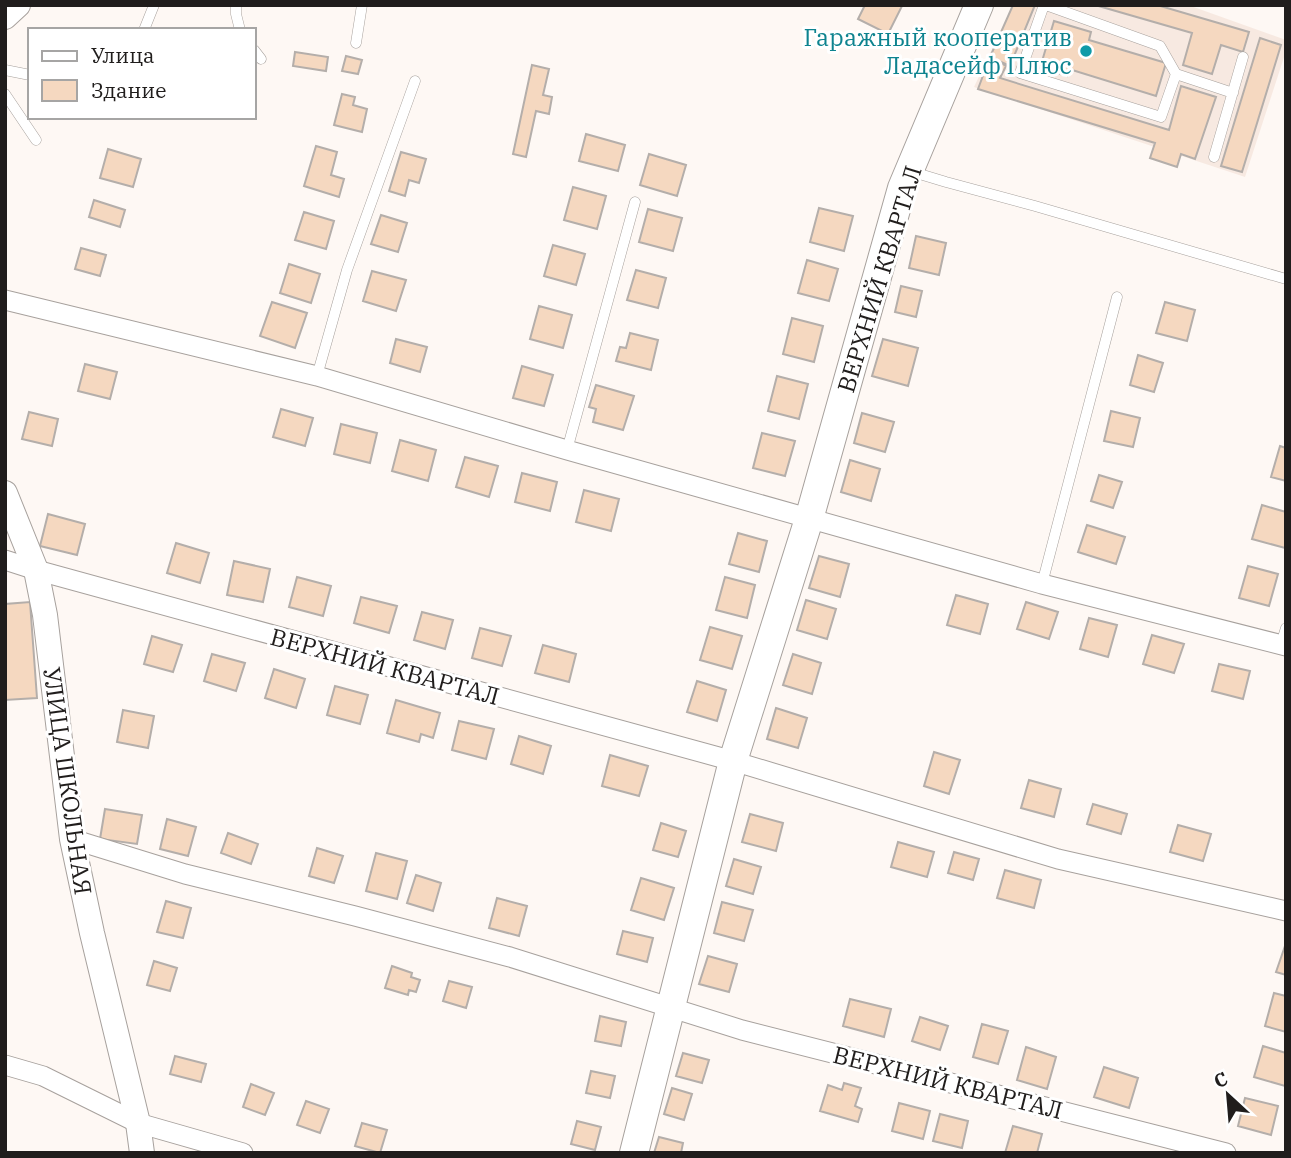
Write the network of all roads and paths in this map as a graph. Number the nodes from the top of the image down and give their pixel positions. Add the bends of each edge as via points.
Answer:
1 (18, 5) edge
2 (154, 5) edge
3 (236, 5) edge
4 (362, 5) edge
5 (979, 5) edge
6 (1045, 5) edge
7 (5, 17) edge
8 (145, 28) edge
9 (240, 28) edge
10 (355, 43) dead end
11 (256, 53) edge
12 (1243, 57) dead end
13 (261, 59) dead end
14 (5, 70) edge
15 (28, 75) edge
16 (1176, 75) junction
17 (415, 81) dead end
18 (1233, 93) junction
19 (5, 94) edge
20 (36, 140) dead end
21 (1214, 157) dead end
22 (910, 171) junction
23 (635, 202) dead end
24 (1286, 279) edge
25 (1117, 297) dead end
26 (5, 300) edge
27 (317, 376) junction
28 (567, 450) junction
29 (5, 493) edge
30 (809, 519) junction
31 (5, 560) edge
32 (36, 570) junction
33 (1042, 584) junction
34 (1284, 639) edge
35 (733, 761) junction
36 (72, 839) junction
37 (1286, 911) edge
38 (671, 1007) junction
39 (5, 1065) edge
40 (138, 1123) junction
41 (142, 1153) edge
42 (243, 1153) edge
43 (634, 1153) edge
44 (1226, 1153) edge

1 - 7 street
2 - 8 lane
3 - 9 lane
4 - 10 lane
5 - 22 main road, ВЕРХНИЙ КВАРТАЛ
6 - 16 lane via 1160,46
6 - 16 lane via 1020,73 1161,117
11 - 13 lane
12 - 18 lane
14 - 15 lane
16 - 18 lane
17 - 27 lane via 347,271
18 - 21 lane
19 - 20 lane
22 - 24 lane
22 - 30 main road, ВЕРХНИЙ КВАРТАЛ
23 - 28 lane
25 - 33 lane
26 - 27 street
27 - 28 street
28 - 30 street
29 - 32 street, УЛИЦА ШКОЛЬНАЯ
30 - 33 street
30 - 35 main road, ВЕРХНИЙ КВАРТАЛ
31 - 32 street, ВЕРХНИЙ КВАРТАЛ
32 - 35 street, ВЕРХНИЙ КВАРТАЛ
32 - 36 street, УЛИЦА ШКОЛЬНАЯ
33 - 34 street
35 - 37 street via 1058,859
35 - 38 main road, ВЕРХНИЙ КВАРТАЛ
36 - 38 street, ВЕРХНИЙ КВАРТАЛ via 185,874 510,957
36 - 40 street, УЛИЦА ШКОЛЬНАЯ
38 - 43 main road, ВЕРХНИЙ КВАРТАЛ
38 - 44 street, ВЕРХНИЙ КВАРТАЛ via 742,1030
39 - 40 street via 43,1076
40 - 41 street, УЛИЦА ШКОЛЬНАЯ
40 - 42 street

